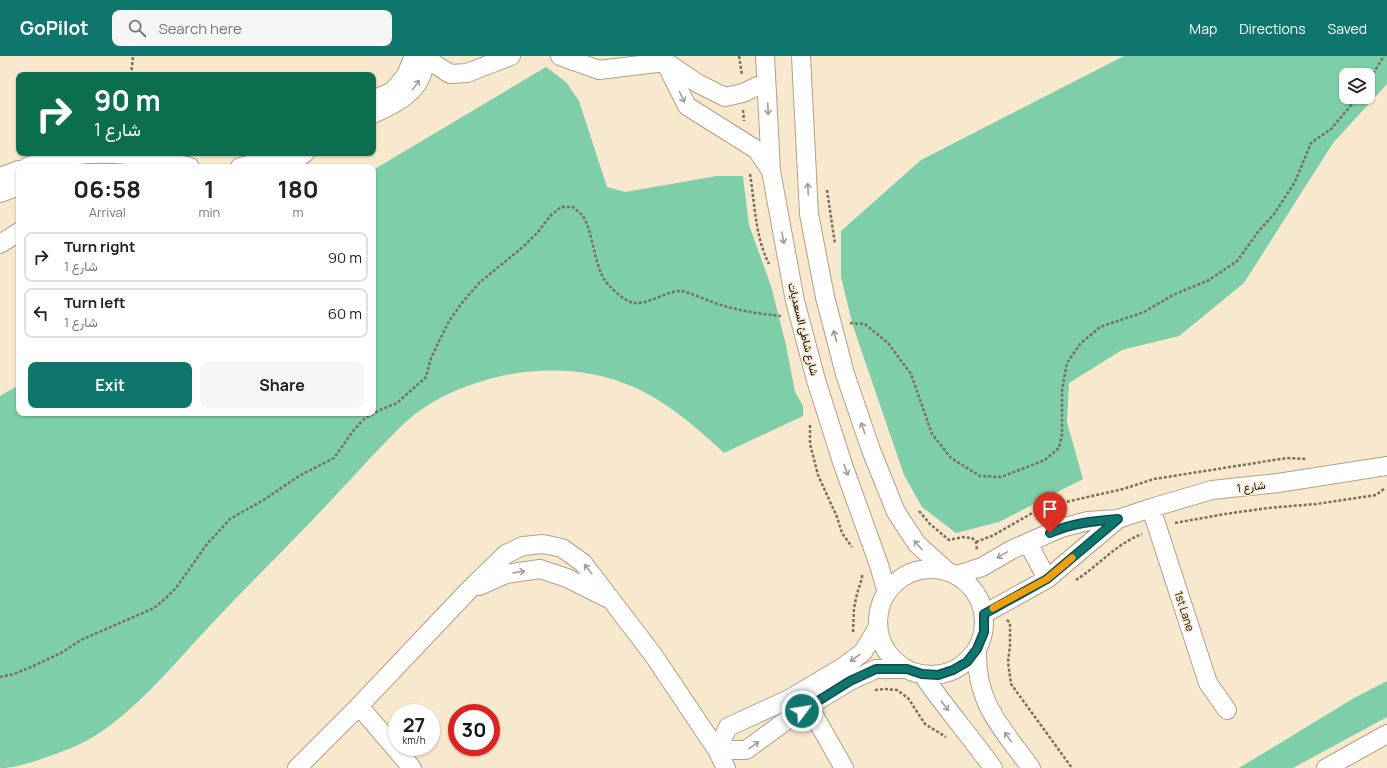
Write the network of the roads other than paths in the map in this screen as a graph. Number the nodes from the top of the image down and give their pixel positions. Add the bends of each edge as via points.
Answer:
1 (511, 56) edge
2 (560, 56) edge
3 (765, 56) edge
4 (801, 56) edge
5 (423, 57) edge
6 (661, 59) edge
7 (766, 82) junction
8 (376, 99) edge
9 (376, 113) edge
10 (71, 156) edge
11 (133, 156) edge
12 (273, 156) edge
13 (301, 156) edge
14 (35, 164) edge
15 (177, 164) edge
16 (252, 164) edge
17 (289, 164) edge
18 (16, 171) edge
19 (771, 171) junction
20 (0, 177) edge
21 (16, 187) edge
22 (0, 192) edge
23 (16, 234) edge
24 (0, 244) edge
25 (1387, 466) edge
26 (1151, 508) junction
27 (1118, 519) junction
28 (1028, 543) junction
29 (952, 573) junction
30 (1047, 579) junction
31 (469, 590) junction
32 (887, 593) junction
33 (611, 600) junction
34 (984, 614) junction
35 (878, 627) junction
36 (977, 649) junction
37 (914, 672) junction
38 (805, 699) junction
39 (359, 706) junction
40 (1227, 710) dead end
41 (1387, 734) edge
42 (717, 750) junction
43 (1332, 766) edge
44 (297, 768) edge
45 (412, 768) edge
46 (726, 768) edge
47 (844, 768) edge
48 (993, 768) edge
49 (1031, 768) edge

1 - 5 street via 467,73 450,74
2 - 6 street via 599,70
3 - 7 street, شارع شاطئ السعديات
29 -> 4 street, bridge via 916,544 896,512 845,374 825,297 809,214
5 - 8 street via 393,91
9 -> 5 street via 398,102 413,90 421,78
6 - 7 street via 696,83 725,97 743,93
6 -> 19 street via 687,106 757,150
7 -> 19 street, شارع شاطئ السعديات
10 - 14 street
11 - 15 street
12 - 16 street
13 - 17 street
18 - 20 street
19 -> 32 street, شارع شاطئ السعديات, bridge via 795,301 816,380
21 - 22 street
23 - 24 street
25 - 26 street, شارع 1 via 1278,483 1212,490
26 - 27 street, شارع 1
26 - 40 street, 1st Lane via 1208,684
27 - 28 street, شارع 1 via 1088,521 1061,528
27 - 30 street, شارع 1
28 -> 29 street, شارع 1 via 982,567
28 - 30 street
29 - 32 street via 930,569 913,572 898,580
29 - 34 street via 970,585 979,598
30 - 34 street, شارع 1
31 -> 33 street via 506,574 540,569 567,578
33 -> 31 street via 583,563 562,548 543,544 522,546 506,554
31 - 39 street
32 - 35 street via 880,609
33 - 42 street via 654,656
34 - 36 street via 984,632
35 - 37 street via 883,644 893,659
35 -> 38 street via 863,652
36 - 37 street via 967,662 953,670 938,675
49 -> 36 street via 985,702 978,680
37 - 38 street via 876,669
37 -> 48 street via 962,726
42 -> 38 street via 746,750 794,715
38 - 42 street via 789,699 728,727
38 - 47 street
39 - 44 street
39 - 45 street
41 - 43 street
42 - 46 street

